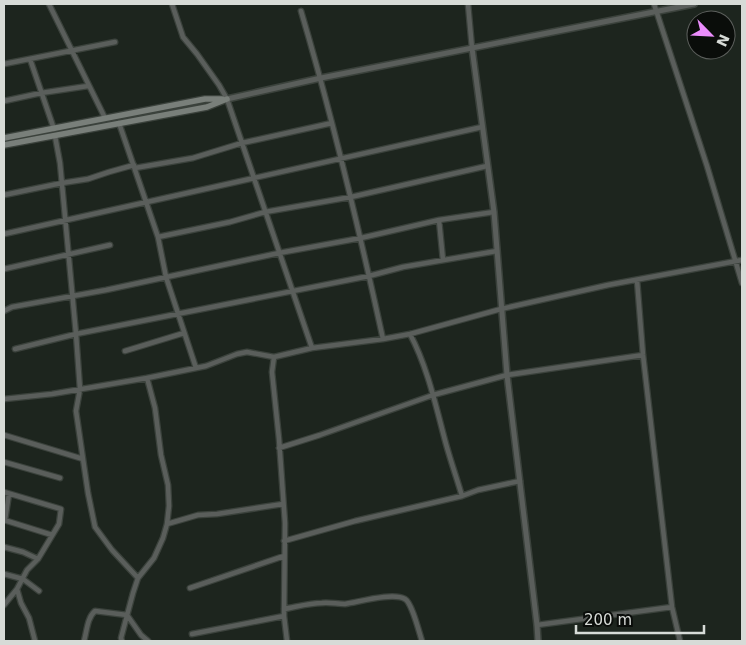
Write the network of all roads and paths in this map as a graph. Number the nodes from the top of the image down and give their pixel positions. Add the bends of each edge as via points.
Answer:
1 (49, 4) edge
2 (172, 4) edge
3 (468, 4) edge
4 (654, 4) edge
5 (694, 4) edge
6 (301, 11) dead end
7 (656, 11) junction
8 (115, 42) dead end
9 (472, 48) junction
10 (71, 50) junction
11 (30, 59) junction
12 (4, 64) edge
13 (321, 78) junction
14 (88, 86) junction
15 (41, 93) junction
16 (226, 99) junction
17 (4, 101) edge
18 (105, 118) junction
19 (120, 123) junction
20 (332, 123) junction
21 (482, 127) junction
22 (54, 129) junction
23 (55, 136) junction
24 (4, 138) edge
25 (242, 143) junction
26 (4, 146) edge
27 (341, 158) junction
28 (487, 166) junction
29 (134, 167) junction
30 (254, 178) junction
31 (62, 183) junction
32 (4, 195) edge
33 (351, 197) junction
34 (147, 202) junction
35 (265, 212) junction
36 (494, 212) junction
37 (439, 220) junction
38 (65, 221) junction
39 (4, 234) edge
40 (158, 237) junction
41 (361, 238) junction
42 (110, 245) dead end
43 (497, 251) junction
44 (279, 253) junction
45 (68, 254) junction
46 (444, 260) junction
47 (739, 260) edge
48 (4, 268) edge
49 (369, 276) junction
50 (166, 277) junction
51 (637, 280) junction
52 (742, 283) edge
53 (292, 291) junction
54 (72, 296) junction
55 (501, 309) junction
56 (4, 311) edge
57 (178, 314) junction
58 (184, 333) junction
59 (76, 334) junction
60 (410, 334) junction
61 (383, 339) junction
62 (312, 348) junction
63 (15, 349) dead end
64 (125, 350) dead end
65 (643, 355) junction
66 (274, 357) junction
67 (196, 368) junction
68 (507, 375) junction
69 (147, 378) junction
70 (80, 389) junction
71 (433, 395) junction
72 (4, 399) edge
73 (4, 435) edge
74 (279, 448) junction
75 (83, 459) junction
76 (4, 462) edge
77 (60, 478) dead end
78 (520, 481) junction
79 (4, 492) edge
80 (9, 494) junction
81 (462, 496) junction
82 (283, 504) junction
83 (4, 520) edge
84 (167, 524) junction
85 (52, 535) junction
86 (284, 540) junction
87 (4, 547) edge
88 (284, 556) junction
89 (38, 559) junction
90 (4, 574) edge
91 (138, 578) junction
92 (23, 580) junction
93 (190, 588) dead end
94 (17, 590) junction
95 (39, 591) dead end
96 (4, 605) edge
97 (672, 607) junction
98 (284, 609) junction
99 (127, 615) junction
100 (284, 616) junction
101 (537, 625) junction
102 (192, 634) dead end
103 (35, 641) edge
104 (84, 641) edge
105 (122, 641) edge
106 (148, 641) edge
107 (287, 641) edge
108 (422, 641) edge
109 (538, 641) edge
110 (680, 641) edge

1 - 10 street
2 - 16 street via 183,37
3 - 9 street
4 - 7 street
5 - 7 street
6 - 13 street
7 - 9 street
7 - 47 street
8 - 10 street
9 - 13 street
9 - 21 street
10 - 11 street
10 - 14 street
11 - 12 street
11 - 15 street
13 - 16 street
13 - 20 street
14 - 15 street
14 - 18 street
15 - 17 street
15 - 22 street
16 - 18 main road via 204,99
16 - 19 main road via 206,107
16 - 25 street
18 - 22 main road
19 - 23 main road
19 - 29 street
20 - 25 street
20 - 27 street
21 - 27 street
21 - 28 street
22 - 24 main road
23 - 26 main road
23 - 31 street
25 - 29 street via 193,158
25 - 30 street
27 - 30 street
27 - 33 street
28 - 33 street
28 - 36 street
29 - 31 street
29 - 34 street
30 - 34 street
30 - 35 street
31 - 32 street
31 - 38 street
33 - 35 street
33 - 41 street
34 - 38 street
34 - 40 street
35 - 40 street
35 - 44 street
36 - 37 street
36 - 43 street
37 - 41 street
37 - 46 street
38 - 39 street
38 - 45 street
40 - 50 street
41 - 44 street
41 - 49 street
42 - 45 street
43 - 46 street
43 - 55 street
44 - 50 street
44 - 53 street
45 - 48 street
45 - 54 street
46 - 49 street
47 - 51 street
47 - 52 street
49 - 53 street
49 - 61 street
50 - 54 street
50 - 57 street
51 - 55 street
51 - 65 street
53 - 57 street
53 - 62 street
54 - 56 street
54 - 59 street
55 - 60 street
55 - 68 street
57 - 58 street
57 - 59 street
58 - 64 street
58 - 67 street
59 - 63 street
59 - 70 street
60 - 61 street
60 - 71 street
61 - 62 street
62 - 66 street
65 - 68 street
65 - 97 street
66 - 67 street via 247,352
66 - 74 street via 272,372
67 - 69 street
68 - 71 street
68 - 78 street
69 - 70 street
69 - 84 street via 168,485
70 - 72 street
70 - 75 street via 76,411
71 - 74 street
71 - 81 street
73 - 75 street
74 - 82 street
75 - 91 street via 95,527
76 - 77 street
78 - 81 street
78 - 101 street
79 - 80 street
80 - 83 street
80 - 85 street via 61,510
81 - 86 street
82 - 84 street via 198,515
82 - 86 street
83 - 85 street
84 - 91 street via 154,558
85 - 89 street
86 - 88 street
87 - 89 street
88 - 93 street
88 - 98 street
89 - 92 street via 27,570
90 - 92 street
91 - 99 street
92 - 94 street
92 - 95 street
94 - 96 street
94 - 103 street
97 - 101 street
97 - 110 street
98 - 100 street
98 - 108 street via 321,602 343,604 396,596 408,601
99 - 104 street via 95,611 89,620
99 - 105 street
99 - 106 street
100 - 102 street
100 - 107 street
101 - 109 street

